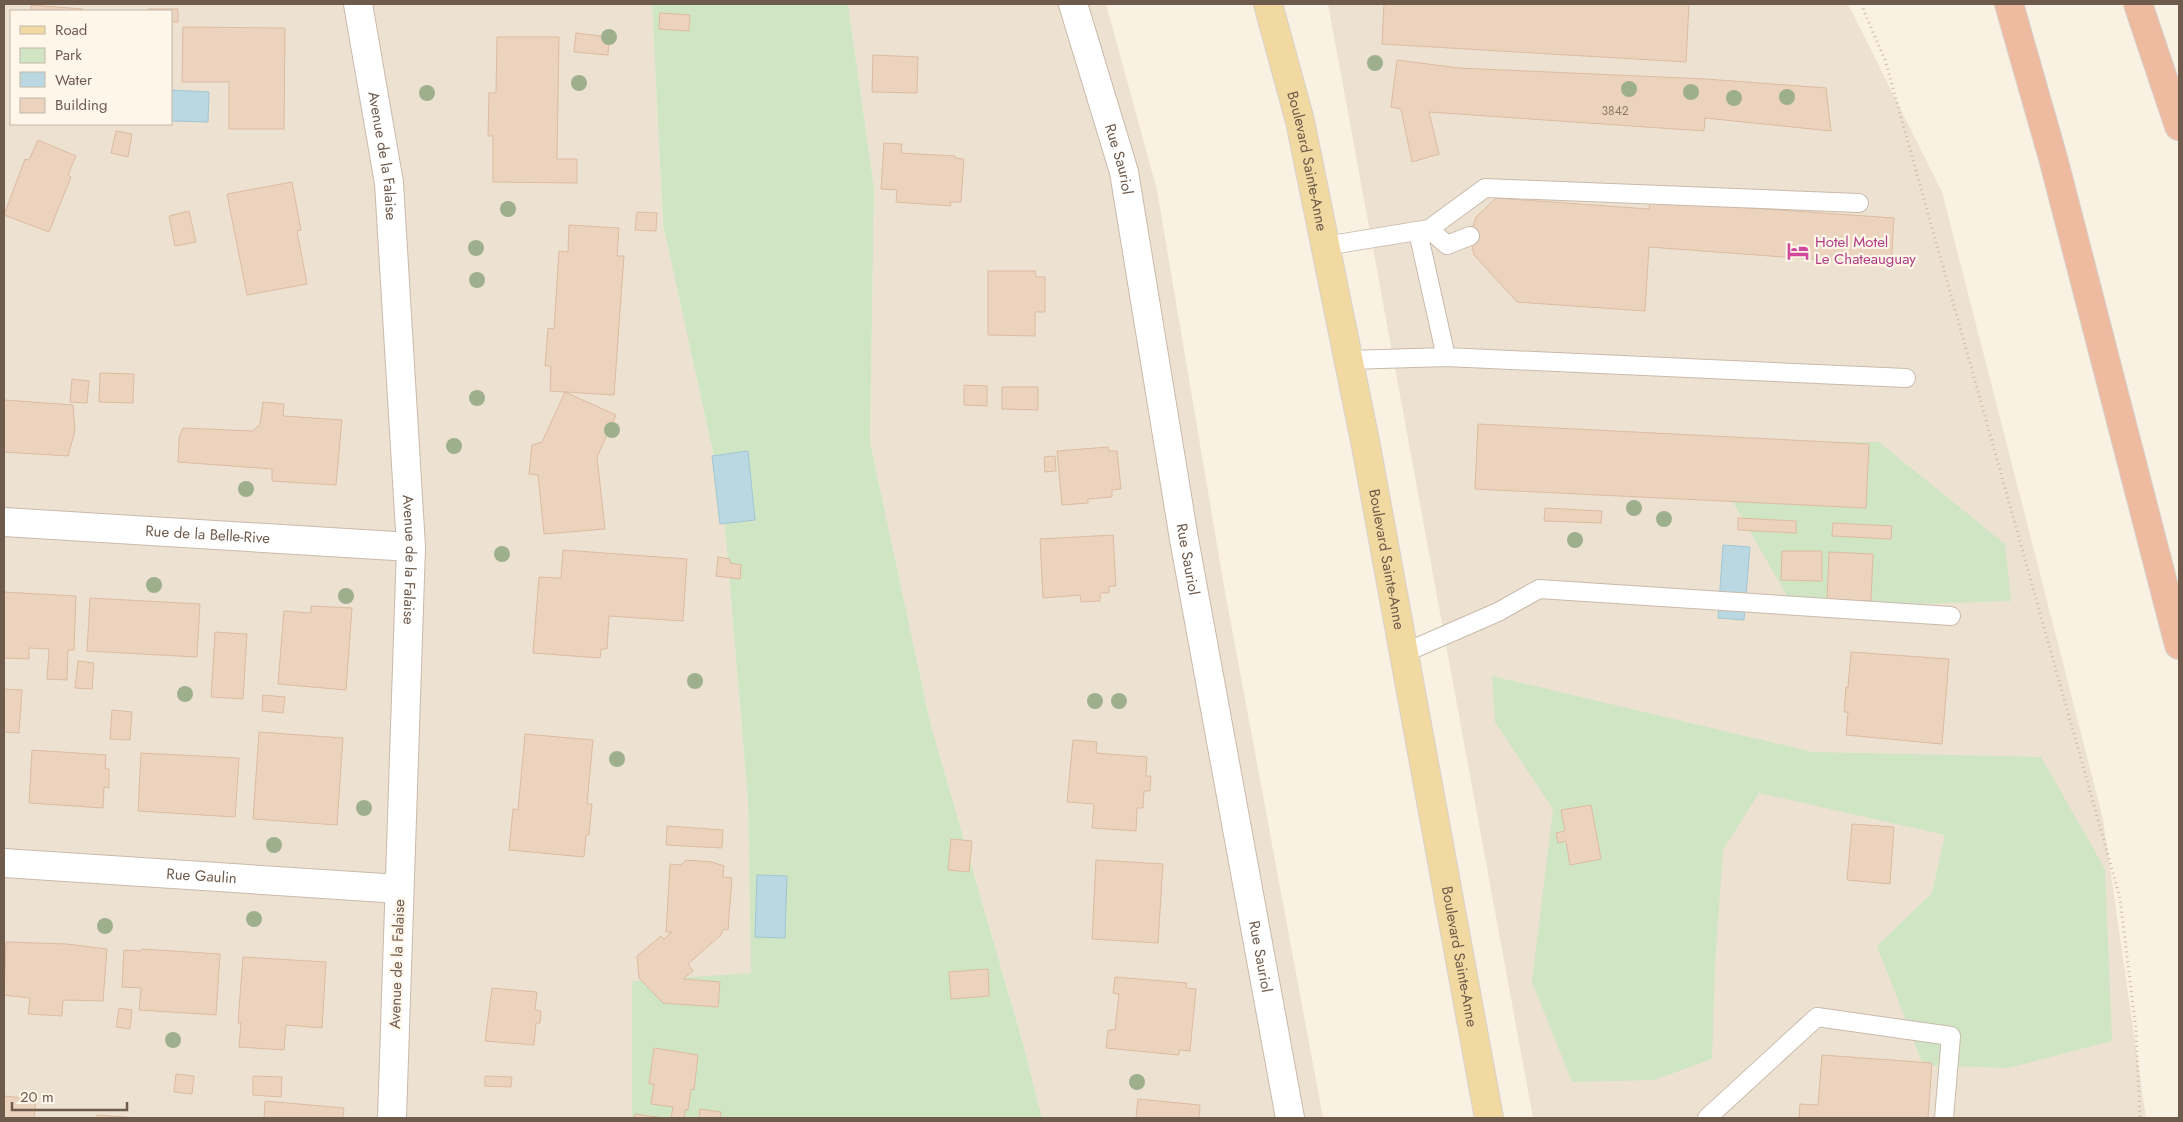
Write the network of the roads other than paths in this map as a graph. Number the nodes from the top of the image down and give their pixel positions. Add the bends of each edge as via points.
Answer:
1 (358, 4) edge
2 (1073, 4) edge
3 (1268, 4) edge
4 (2009, 4) edge
5 (2138, 4) edge
6 (2179, 126) edge
7 (1859, 203) dead end
8 (1424, 231) junction
9 (1470, 236) dead end
10 (1325, 246) junction
11 (1446, 357) junction
12 (1349, 360) junction
13 (1906, 378) dead end
14 (4, 522) edge
15 (411, 546) junction
16 (1951, 616) dead end
17 (2179, 645) edge
18 (1404, 653) junction
19 (4, 863) edge
20 (399, 889) junction
21 (392, 1118) edge
22 (1290, 1118) edge
23 (1489, 1118) edge
24 (1707, 1118) edge
25 (1944, 1118) edge

1 - 15 street, Avenue de la Falaise via 390,183
2 - 22 street, Rue Sauriol via 1124,172 1184,539
3 - 10 main road, Boulevard Sainte-Anne via 1300,122
4 - 17 highway via 2053,158
5 - 6 highway
7 - 8 lane via 1522,195 1485,188
8 - 9 lane via 1447,245
8 - 10 lane
8 - 11 lane
10 - 12 main road, Boulevard Sainte-Anne
11 - 12 lane
11 - 13 lane
12 - 18 main road, Boulevard Sainte-Anne
14 - 15 street, Rue de la Belle-Rive
15 - 20 street, Avenue de la Falaise
16 - 18 lane via 1539,588 1498,612
18 - 23 main road, Boulevard Sainte-Anne
19 - 20 street, Rue Gaulin
20 - 21 street, Avenue de la Falaise
24 - 25 lane via 1817,1017 1951,1036

